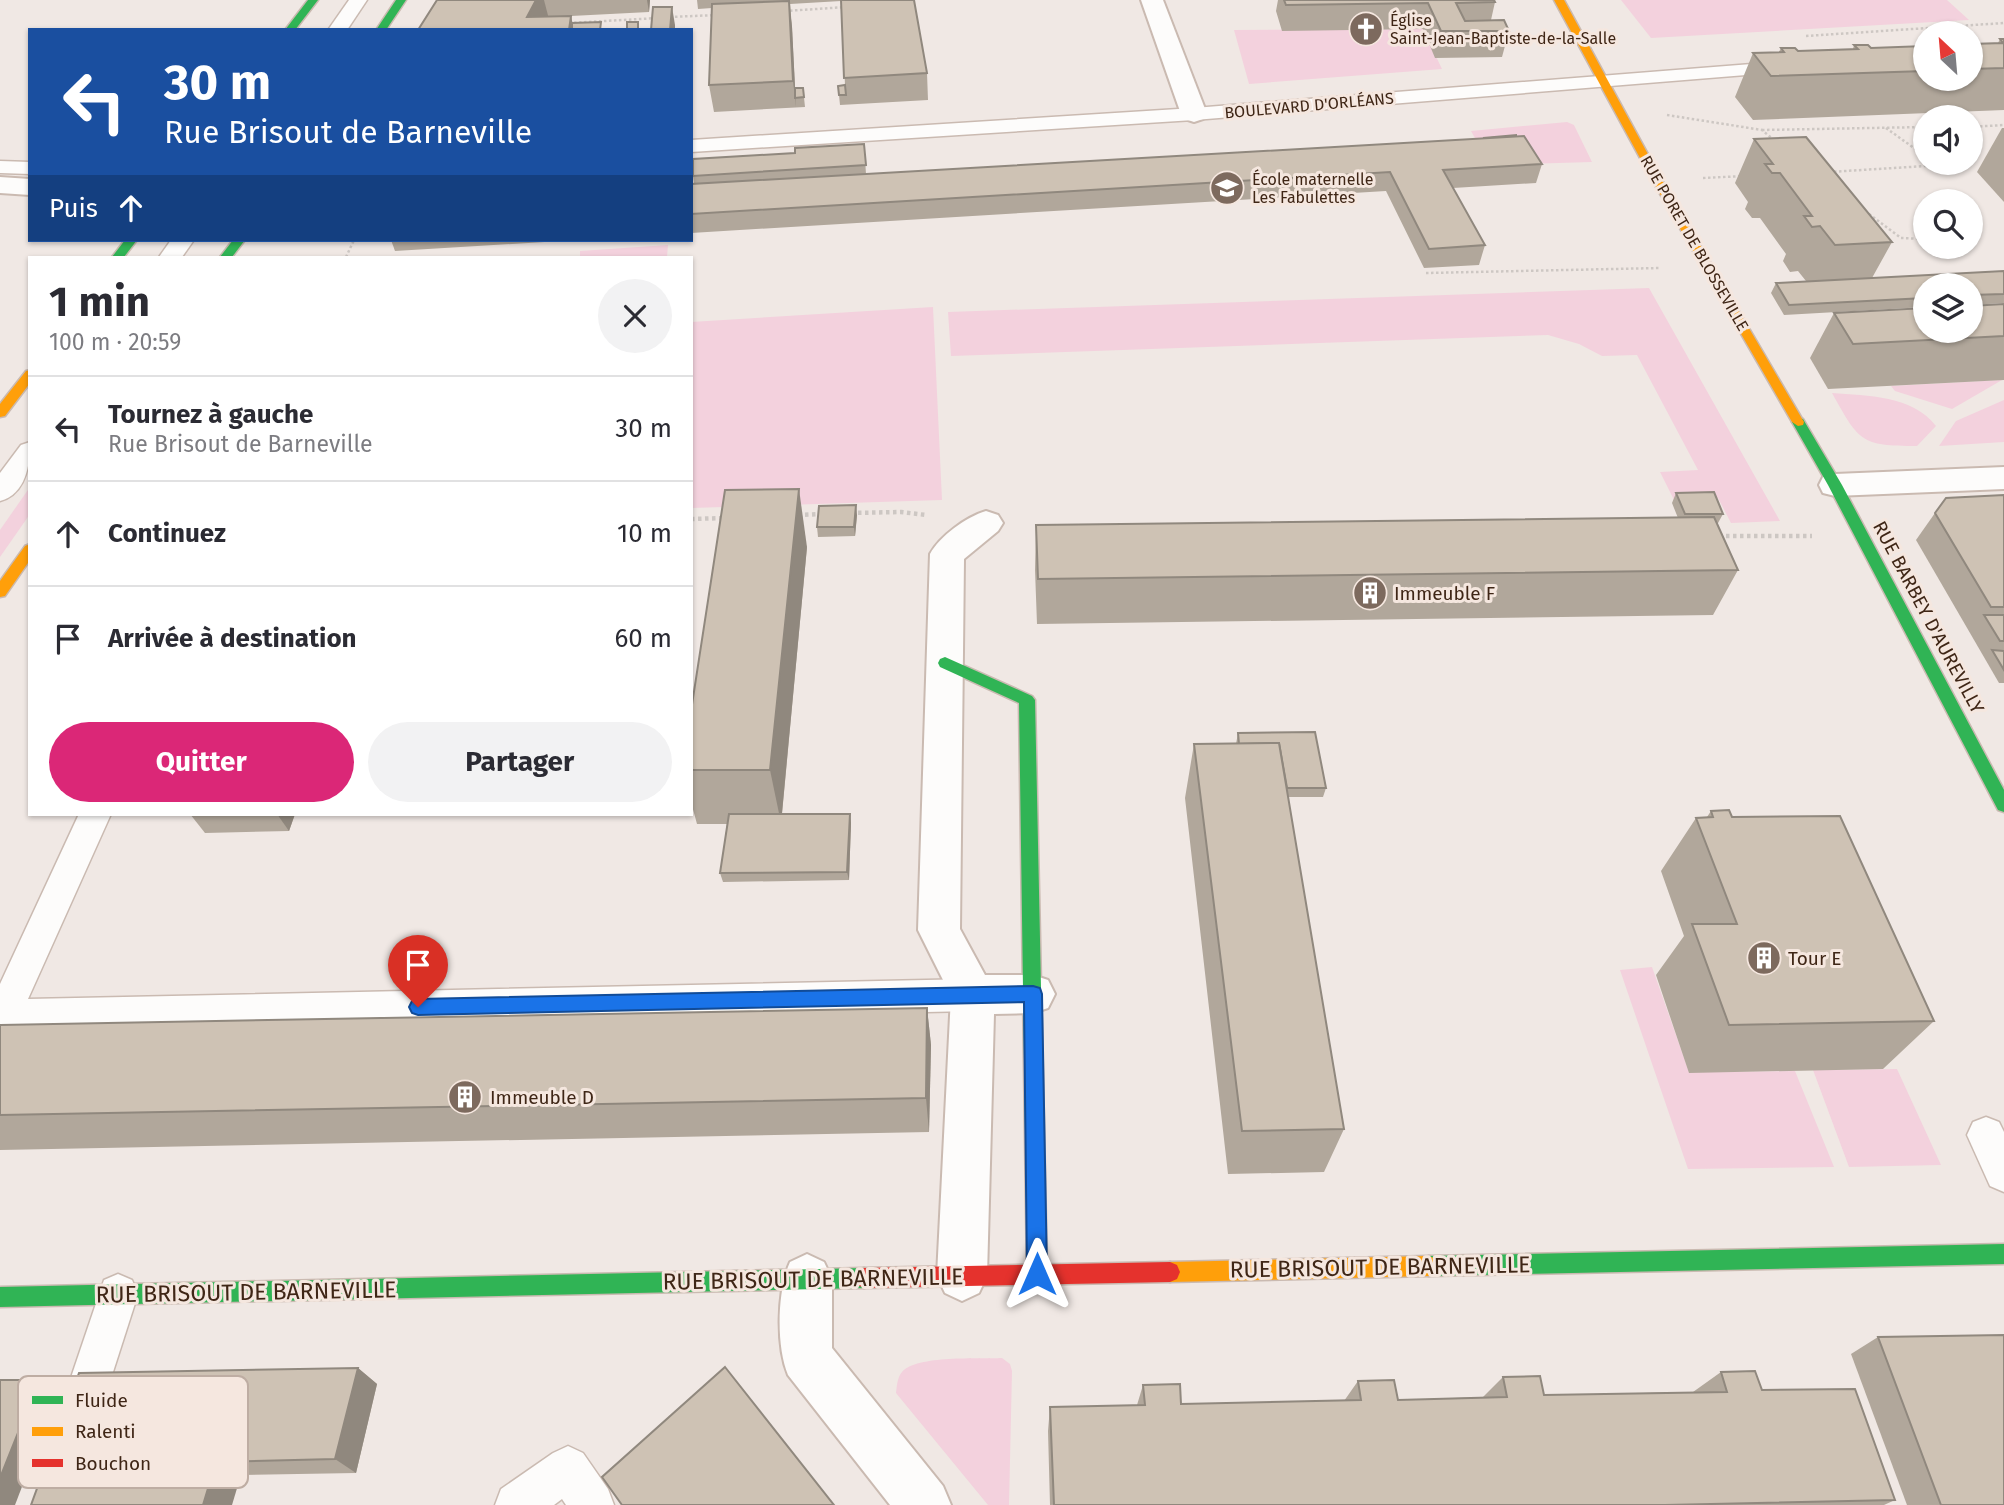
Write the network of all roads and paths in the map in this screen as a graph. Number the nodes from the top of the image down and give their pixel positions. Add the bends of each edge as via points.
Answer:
1 (313, 0) edge
2 (358, 0) edge
3 (401, 0) edge
4 (1152, 0) edge
5 (1559, 0) edge
6 (854, 7) edge
7 (773, 11) edge
8 (720, 15) edge
9 (564, 24) edge
10 (292, 28) edge
11 (338, 28) edge
12 (382, 28) edge
13 (1810, 65) edge
14 (1603, 82) junction
15 (1194, 114) junction
16 (1656, 116) dead end
17 (2004, 125) edge
18 (1983, 126) edge
19 (1884, 127) junction
20 (1913, 127) edge
21 (1762, 130) junction
22 (693, 146) edge
23 (1783, 147) edge
24 (1913, 148) edge
25 (0, 167) edge
26 (1913, 167) edge
27 (28, 169) edge
28 (1824, 172) edge
29 (1748, 175) dead end
30 (1657, 180) junction
31 (0, 186) edge
32 (28, 187) edge
33 (1865, 211) edge
34 (1913, 239) edge
35 (129, 242) edge
36 (181, 242) edge
37 (237, 242) edge
38 (119, 256) edge
39 (171, 256) edge
40 (227, 256) edge
41 (1664, 268) dead end
42 (1426, 273) edge
43 (28, 377) edge
44 (0, 413) edge
45 (28, 454) edge
46 (2004, 478) edge
47 (1835, 485) junction
48 (0, 492) edge
49 (901, 512) dead end
50 (848, 513) edge
51 (822, 514) edge
52 (796, 515) edge
53 (730, 518) edge
54 (693, 519) edge
55 (986, 523) dead end
56 (1707, 536) edge
57 (1805, 536) dead end
58 (28, 552) edge
59 (0, 592) edge
60 (945, 663) junction
61 (2004, 805) edge
62 (94, 816) edge
63 (1033, 994) junction
64 (972, 995) junction
65 (1986, 1135) dead end
66 (2004, 1174) edge
67 (2004, 1254) edge
68 (1037, 1274) junction
69 (962, 1276) junction
70 (807, 1279) junction
71 (118, 1294) junction
72 (0, 1297) edge
73 (92, 1376) edge
74 (517, 1505) edge
75 (592, 1505) edge
76 (924, 1505) edge

1 - 10 street
2 - 11 lane
3 - 12 street
4 - 15 street
5 - 14 street, RUE PORET DE BLOSSEVILLE
6 - 7 path
8 - 9 path
13 - 14 lane, BOULEVARD D'ORLÉANS
14 - 15 lane, BOULEVARD D'ORLÉANS
14 - 30 street, RUE PORET DE BLOSSEVILLE
15 - 22 lane, BOULEVARD D'ORLÉANS
16 - 21 path via 1679,115
17 - 18 path
19 - 20 path
19 - 21 path
19 - 24 path
21 - 23 path
25 - 27 lane
26 - 28 path
29 - 30 path
30 - 47 street, RUE PORET DE BLOSSEVILLE
31 - 32 street
33 - 34 path via 1900,238
35 - 38 street
36 - 39 lane
37 - 40 street
41 - 42 path
43 - 44 street
45 - 48 lane
46 - 47 street
47 - 61 street, RUE BARBEY D'AUREVILLY
49 - 50 path
51 - 52 path
53 - 54 path
55 - 60 street via 947,554
56 - 57 path
58 - 59 street
60 - 63 street via 1027,700
60 - 64 street via 939,930
62 - 64 lane via 3,1016
63 - 64 street
63 - 68 street
64 - 69 street
65 - 66 lane
67 - 68 street, RUE BRISOUT DE BARNEVILLE
68 - 69 street, RUE BRISOUT DE BARNEVILLE
69 - 70 street, RUE BRISOUT DE BARNEVILLE
70 - 71 street, RUE BRISOUT DE BARNEVILLE
70 - 76 street via 806,1357
71 - 72 street, RUE BRISOUT DE BARNEVILLE
71 - 73 lane
74 - 75 lane via 568,1468

